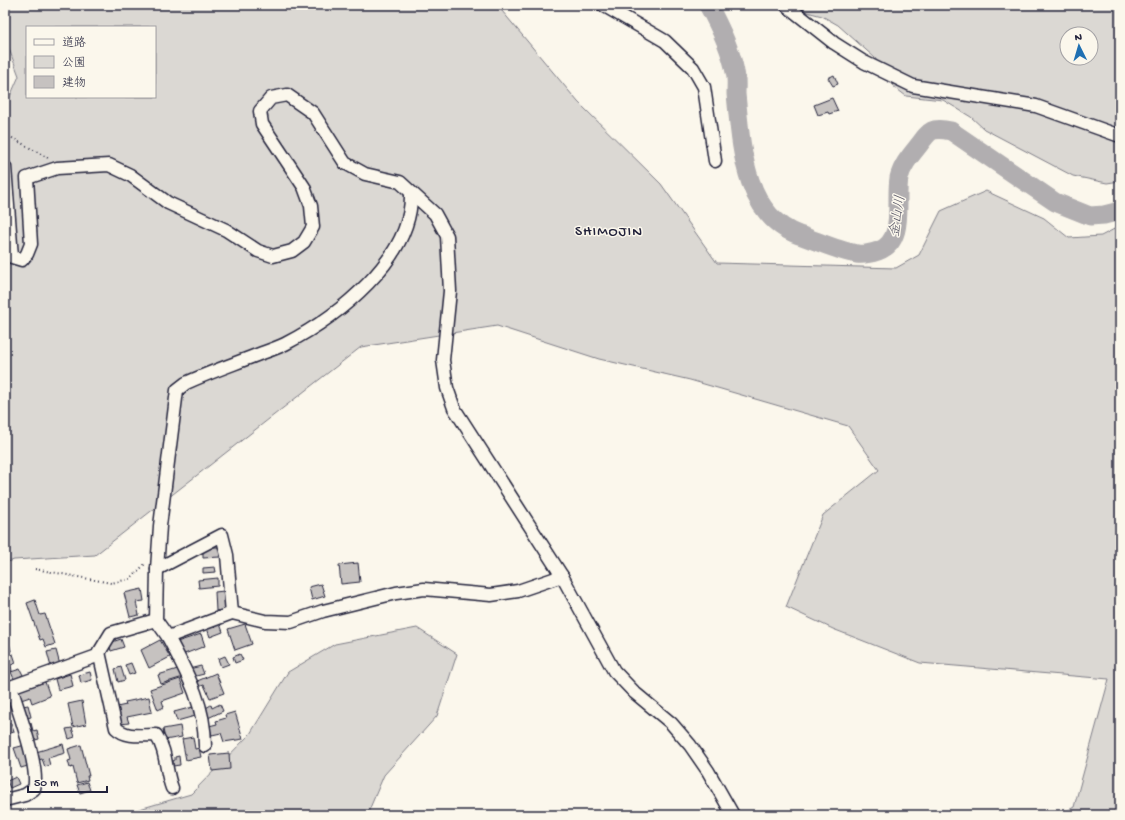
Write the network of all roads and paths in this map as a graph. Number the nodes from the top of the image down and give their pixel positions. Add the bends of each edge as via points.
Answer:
1 (603, 5) edge
2 (786, 5) edge
3 (5, 134) edge
4 (1120, 136) edge
5 (50, 159) dead end
6 (715, 161) dead end
7 (5, 167) edge
8 (410, 193) junction
9 (153, 565) junction
10 (35, 570) dead end
11 (562, 576) junction
12 (232, 613) junction
13 (156, 620) junction
14 (168, 637) junction
15 (99, 652) junction
16 (8, 688) edge
17 (205, 746) dead end
18 (172, 788) dead end
19 (5, 800) edge
20 (733, 815) edge

1 - 6 street via 665,41 693,68 704,87
2 - 4 street via 834,43 864,62 913,86 1036,106
3 - 5 path
7 - 8 street via 12,257 22,260 31,244 27,178 57,168 109,165 130,175 168,203 226,230 258,251 273,256 292,251 304,242 313,227 311,206 304,187 262,124 260,111 271,98 287,95 313,114 345,163 355,170 400,182
8 - 9 street via 411,208 403,231 388,260 369,284 324,321 284,345 186,382 177,390
8 - 11 street via 435,214 447,236 450,291 443,360 447,388 454,408
9 - 10 path via 130,579 111,584
9 - 12 street via 222,535 227,556
9 - 13 street
11 - 12 street via 518,590 491,595 424,589 396,593 323,611 292,622 264,621
11 - 20 street via 614,671 635,693 671,723 690,745
12 - 14 street
13 - 14 street
13 - 15 street via 111,634
14 - 17 street via 189,677 203,714
15 - 16 street via 97,656
15 - 18 street via 116,728 128,735 156,735 165,754
16 - 19 street via 31,754 36,782 34,789 25,795

